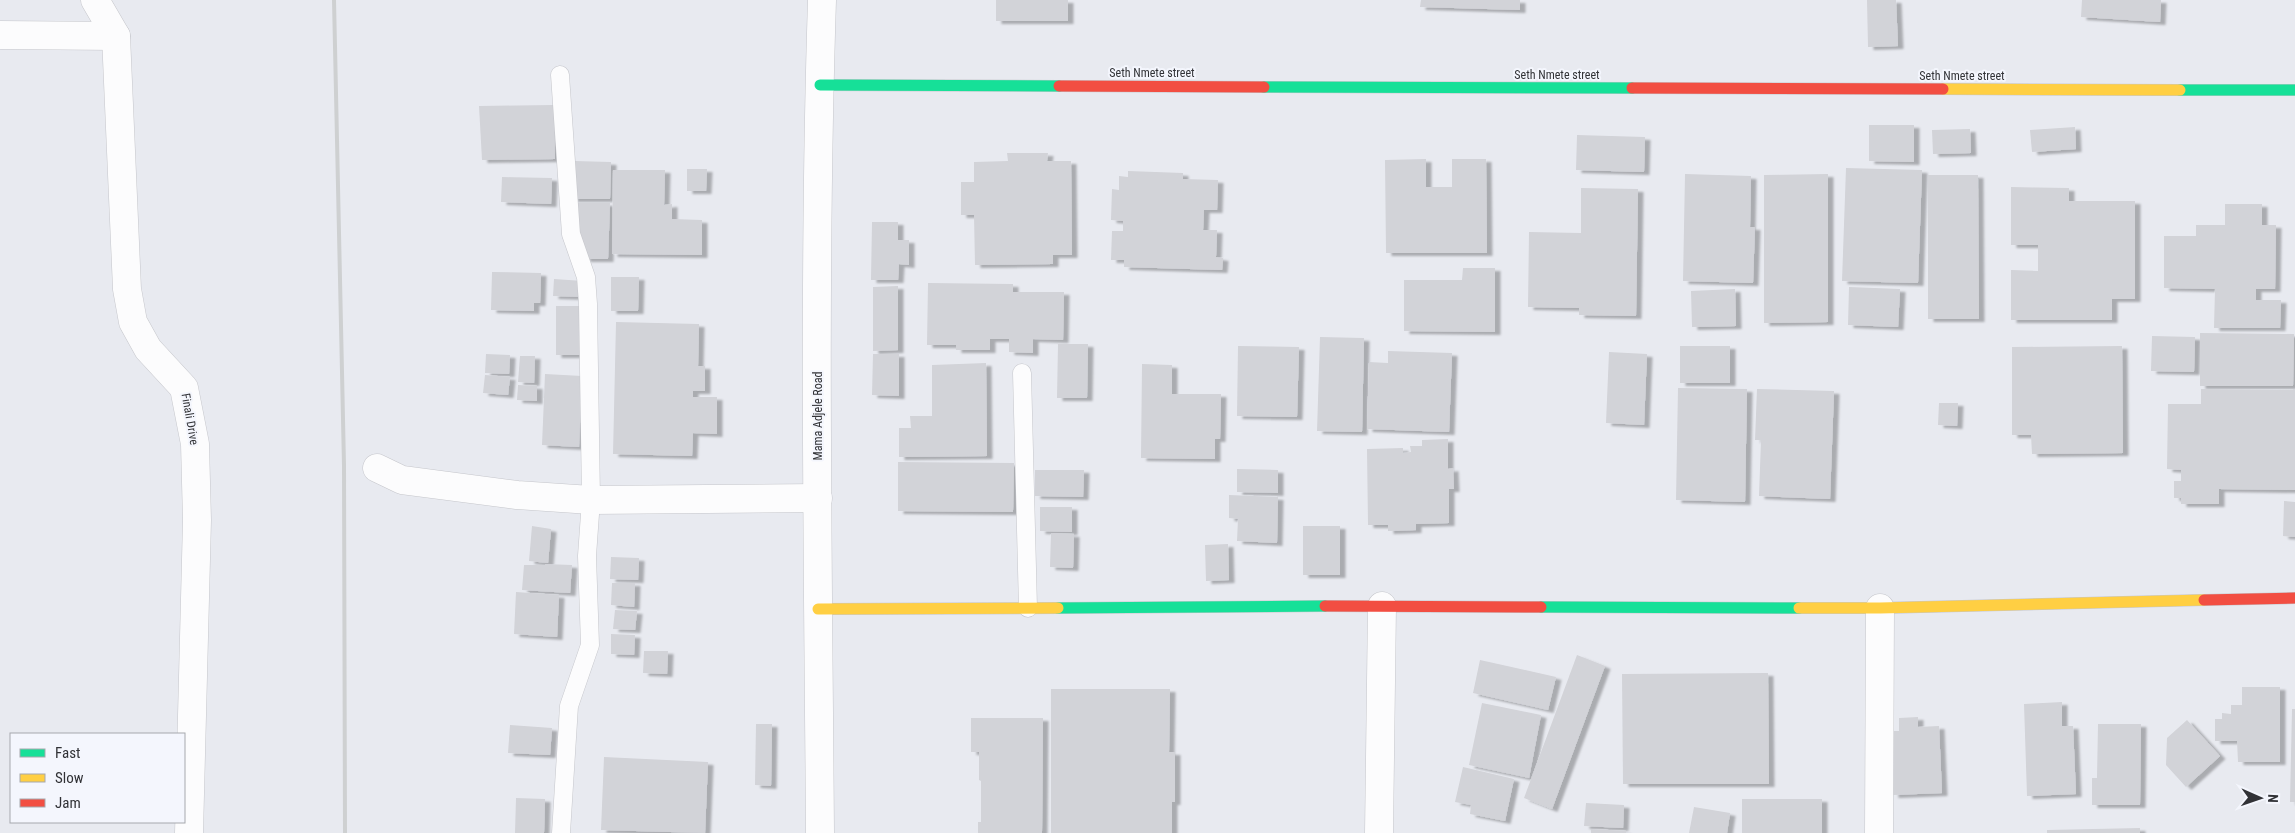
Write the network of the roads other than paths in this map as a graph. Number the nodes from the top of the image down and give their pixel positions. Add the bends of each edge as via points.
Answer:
1 (95, 0) edge
2 (822, 0) edge
3 (0, 35) edge
4 (116, 36) junction
5 (560, 75) dead end
6 (820, 85) junction
7 (2295, 90) edge
8 (1022, 373) dead end
9 (376, 468) dead end
10 (818, 498) junction
11 (590, 500) junction
12 (2295, 598) edge
13 (1382, 606) junction
14 (1028, 608) junction
15 (1880, 608) junction
16 (818, 609) junction
17 (189, 833) edge
18 (561, 833) edge
19 (820, 833) edge
20 (1379, 833) edge
21 (1879, 833) edge

1 - 4 street, Finali Drive
2 - 6 street, Mama Adjele Road
3 - 4 street
4 - 17 street, Finali Drive via 127,289 133,322 148,349 184,388 195,444 197,520
5 - 11 lane via 571,234 586,277 588,304
6 - 7 street, Seth Nmete street
6 - 10 street, Mama Adjele Road
8 - 14 lane
9 - 11 street via 402,480
10 - 11 street
10 - 16 street, Mama Adjele Road
11 - 18 lane via 587,556 590,645 569,706
12 - 15 street
13 - 14 street
13 - 15 street
13 - 20 street
14 - 16 street
15 - 21 street
16 - 19 street, Mama Adjele Road

